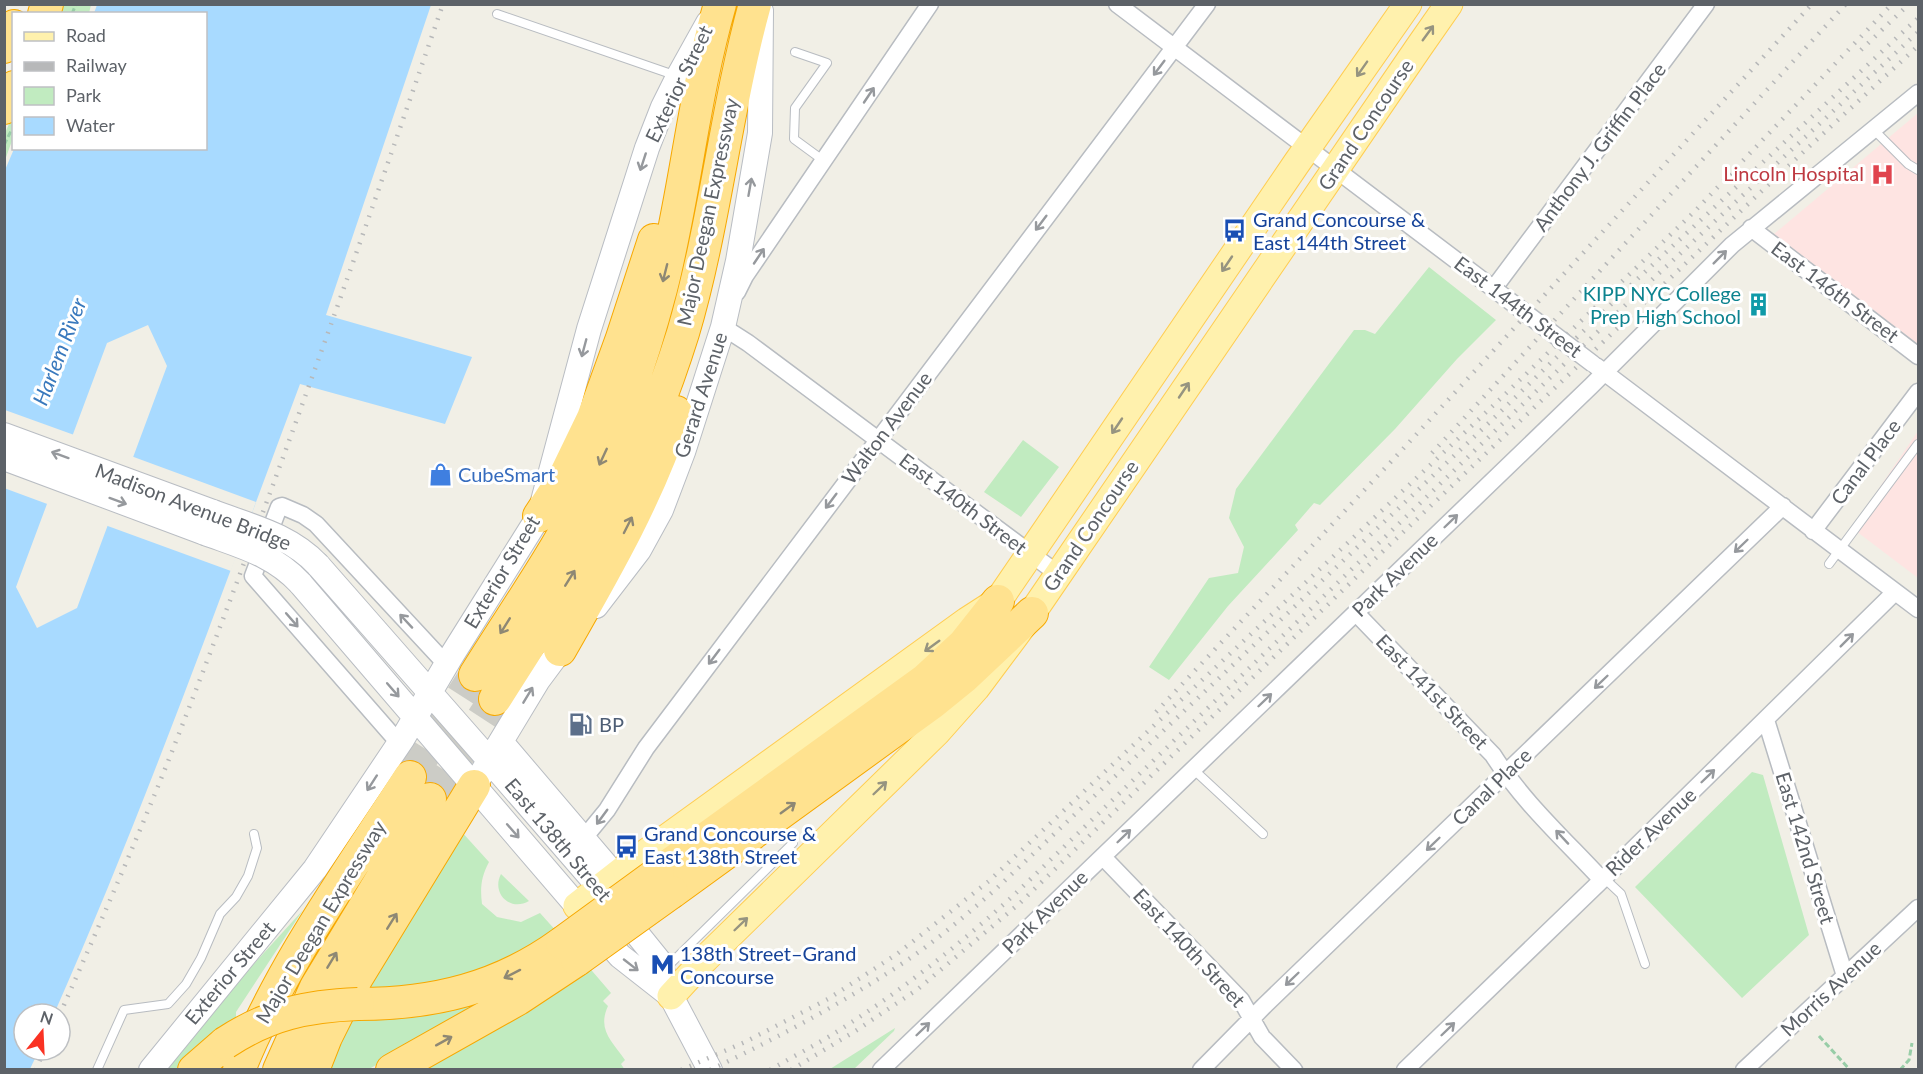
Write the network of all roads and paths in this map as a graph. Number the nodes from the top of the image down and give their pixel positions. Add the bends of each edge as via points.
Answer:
1 (719, 4) edge
2 (755, 4) edge
3 (761, 4) edge
4 (930, 4) edge
5 (1118, 4) edge
6 (1207, 4) edge
7 (1408, 4) edge
8 (1449, 4) edge
9 (1706, 4) edge
10 (497, 14) dead end
11 (12, 30) edge
12 (1175, 46) junction
13 (4, 47) edge
14 (795, 52) dead end
15 (678, 76) junction
16 (12, 91) edge
17 (1918, 93) edge
18 (4, 108) edge
19 (1873, 129) junction
20 (12, 130) edge
21 (4, 146) edge
22 (1308, 147) junction
23 (824, 161) junction
24 (1336, 168) junction
25 (1918, 170) edge
26 (680, 195) junction
27 (1752, 228) junction
28 (698, 276) junction
29 (1496, 290) junction
30 (723, 327) junction
31 (1918, 356) edge
32 (1599, 368) junction
33 (1918, 392) edge
34 (4, 435) edge
35 (877, 440) junction
36 (1918, 444) edge
37 (4, 458) edge
38 (1783, 506) junction
39 (539, 516) junction
40 (1813, 531) junction
41 (1839, 550) junction
42 (1030, 554) junction
43 (1829, 564) dead end
44 (1058, 574) junction
45 (1895, 592) junction
46 (998, 601) junction
47 (1917, 606) edge
48 (1032, 613) junction
49 (1356, 613) junction
50 (560, 650) junction
51 (446, 664) junction
52 (475, 675) tunnel mouth
53 (430, 693) junction
54 (495, 699) tunnel mouth
55 (416, 716) junction
56 (1766, 720) junction
57 (399, 743) junction
58 (488, 763) junction
59 (1193, 769) junction
60 (1505, 774) junction
61 (254, 834) dead end
62 (1263, 834) dead end
63 (793, 843) dead end
64 (576, 845) junction
65 (1103, 857) junction
66 (1603, 879) junction
67 (608, 881) junction
68 (665, 882) junction
69 (577, 906) junction
70 (1918, 908) edge
71 (569, 951) junction
72 (1645, 964) dead end
73 (664, 976) junction
74 (1845, 976) junction
75 (1252, 1020) junction
76 (1819, 1036) dead end
77 (1912, 1043) dead end
78 (232, 1056) edge
79 (97, 1070) edge
80 (151, 1070) edge
81 (194, 1070) edge
82 (279, 1070) edge
83 (312, 1070) edge
84 (393, 1070) edge
85 (710, 1070) edge
86 (881, 1070) edge
87 (1201, 1070) edge
88 (1294, 1070) edge
89 (1405, 1070) edge
90 (1744, 1070) edge
91 (1850, 1070) edge
92 (1900, 1070) edge

1 - 15 main road, Exterior Street
1 - 26 highway, Major Deegan Expressway
2 - 28 highway, Major Deegan Expressway
30 -> 3 main road via 760,133
23 -> 4 street, Gerard Avenue
5 - 12 street, East 144th Street
6 - 12 street, Walton Avenue
7 -> 22 main road, Grand Concourse
24 -> 8 main road, Grand Concourse
9 - 29 street, Anthony J. Griffin Place
10 - 15 lane
11 - 13 highway
12 - 22 street, East 144th Street
12 -> 35 street, Walton Avenue
14 - 23 lane via 827,63 795,108 794,139
15 -> 39 main road, Exterior Street via 647,148 593,319
16 - 18 highway
17 - 19 street, Park Avenue
19 - 25 lane
19 - 27 street, Park Avenue
20 - 21 path
22 - 24 street, East 144th Street
22 -> 42 main road, Grand Concourse
30 -> 23 street, Gerard Avenue via 745,276
24 - 29 street, East 144th Street
44 -> 24 main road, Grand Concourse
26 - 39 highway via 651,245 616,355 584,438
26 -> 52 highway, Major Deegan Expressway via 658,298 615,430 568,525
27 - 31 street, East 146th Street
32 -> 27 street, Park Avenue
50 -> 28 highway via 613,557 664,447 691,368
54 -> 28 highway, Major Deegan Expressway via 596,536 624,481 663,393
29 - 32 street, East 144th Street, bridge
30 - 35 street, East 140th Street
30 - 50 main road, Gerard Avenue via 656,520 616,582
32 - 38 street, East 144th Street
49 -> 32 street, Park Avenue
33 - 40 street, Canal Place
53 -> 34 main road, Madison Avenue Bridge, bridge via 318,565 285,539
35 - 42 street, East 140th Street
35 -> 64 street, Walton Avenue via 653,739 607,810
36 - 41 lane
37 -> 55 main road, Madison Avenue Bridge, bridge via 280,564
38 - 40 street, East 144th Street
38 -> 60 street, Canal Place
39 - 51 main road, Exterior Street
40 - 41 street, East 144th Street
41 - 43 lane
41 - 45 street, East 144th Street
42 - 44 street, East 140th Street
42 - 46 main road, Grand Concourse
44 - 48 main road, Grand Concourse
45 - 47 street, East 144th Street
56 -> 45 street, Rider Avenue
46 -> 67 main road, Grand Concourse
46 - 68 highway via 964,644 925,680
68 -> 48 highway via 932,703
73 -> 48 main road, Grand Concourse via 704,960 943,726
59 -> 49 street, Park Avenue
49 - 60 street, East 141st Street via 1492,755
58 -> 50 main road, Gerard Avenue
51 - 53 main road, Exterior Street
51 -> 57 street via 316,524 303,514 279,507 253,576
53 - 55 main road, Exterior Street
53 - 58 main road, East 138th Street
55 - 57 main road, Exterior Street
55 - 58 main road, East 138th Street
66 -> 56 street, Rider Avenue
56 - 74 street, East 142nd Street
57 -> 80 main road, Exterior Street via 301,888
58 - 64 main road, East 138th Street
58 -> 69 main road, East 138th Street
83 -> 58 highway via 350,989
59 - 62 lane
65 -> 59 street, Park Avenue
66 -> 60 street, East 141st Street
60 -> 75 street, Canal Place
61 - 79 lane via 257,848 248,876 220,914 186,984 168,1004 124,1010
63 - 73 lane
64 - 67 main road, East 138th Street
65 - 75 street, East 140th Street via 1241,1000
86 -> 65 street, Park Avenue
66 - 72 lane via 1621,894
89 -> 66 street, Rider Avenue
67 - 69 main road, Grand Concourse
67 - 73 main road, East 138th Street
68 - 71 highway, bridge
69 -> 73 main road, East 138th Street via 620,956
70 - 74 street, Morris Avenue
71 -> 78 highway, bridge via 466,991 409,1002 322,1006 285,1013 252,1026
84 -> 71 highway via 518,999
73 - 85 main road, East 138th Street
74 - 90 street, Morris Avenue
75 - 87 street, Canal Place
75 - 88 street, East 140th Street via 1262,1037
76 - 91 path
77 - 92 path via 1910,1060
78 - 81 highway
82 -> 78 highway, Major Deegan Expressway via 316,987 420,788 290,967 255,1032

